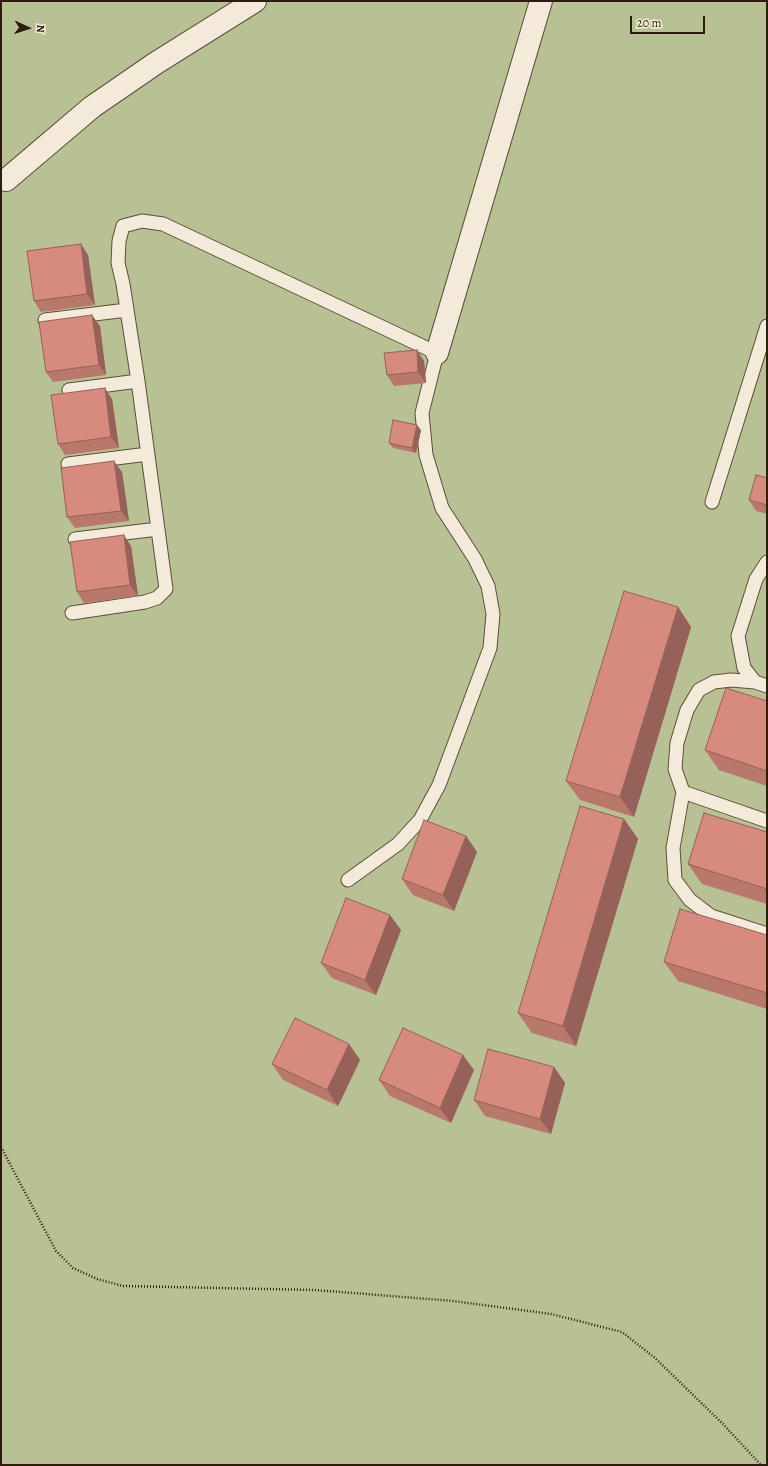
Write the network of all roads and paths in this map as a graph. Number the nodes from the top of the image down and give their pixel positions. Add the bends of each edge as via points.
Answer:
1 (256, 1) edge
2 (541, 1) edge
3 (6, 180) dead end
4 (127, 310) junction
5 (45, 320) edge
6 (767, 326) edge
7 (437, 353) junction
8 (138, 381) junction
9 (69, 390) dead end
10 (148, 454) junction
11 (68, 464) dead end
12 (712, 502) dead end
13 (158, 529) junction
14 (75, 539) dead end
15 (767, 562) edge
16 (72, 613) dead end
17 (761, 684) edge
18 (683, 792) junction
19 (767, 821) edge
20 (348, 880) dead end
21 (767, 934) edge
22 (1, 1147) edge
23 (761, 1465) edge

1 - 3 street via 156,63 92,107
2 - 7 street
4 - 5 lane
4 - 7 lane via 118,263 119,241 123,226 142,221 163,224
4 - 8 lane
6 - 12 lane
7 - 20 lane via 422,413 426,455 442,508 475,559 488,586 493,614 490,648 439,785 420,820 398,844
8 - 9 lane
8 - 10 lane
10 - 11 lane
10 - 13 lane
13 - 14 lane
13 - 16 lane via 166,589 157,598
15 - 17 lane via 756,579 738,636 744,668
17 - 18 lane via 731,680 714,682 699,690 687,710 677,743 675,768
18 - 19 lane
18 - 21 lane via 673,848 675,880 690,900 711,916
22 - 23 path via 56,1251 73,1268 123,1286 316,1290 453,1301 551,1314 622,1332 655,1358

